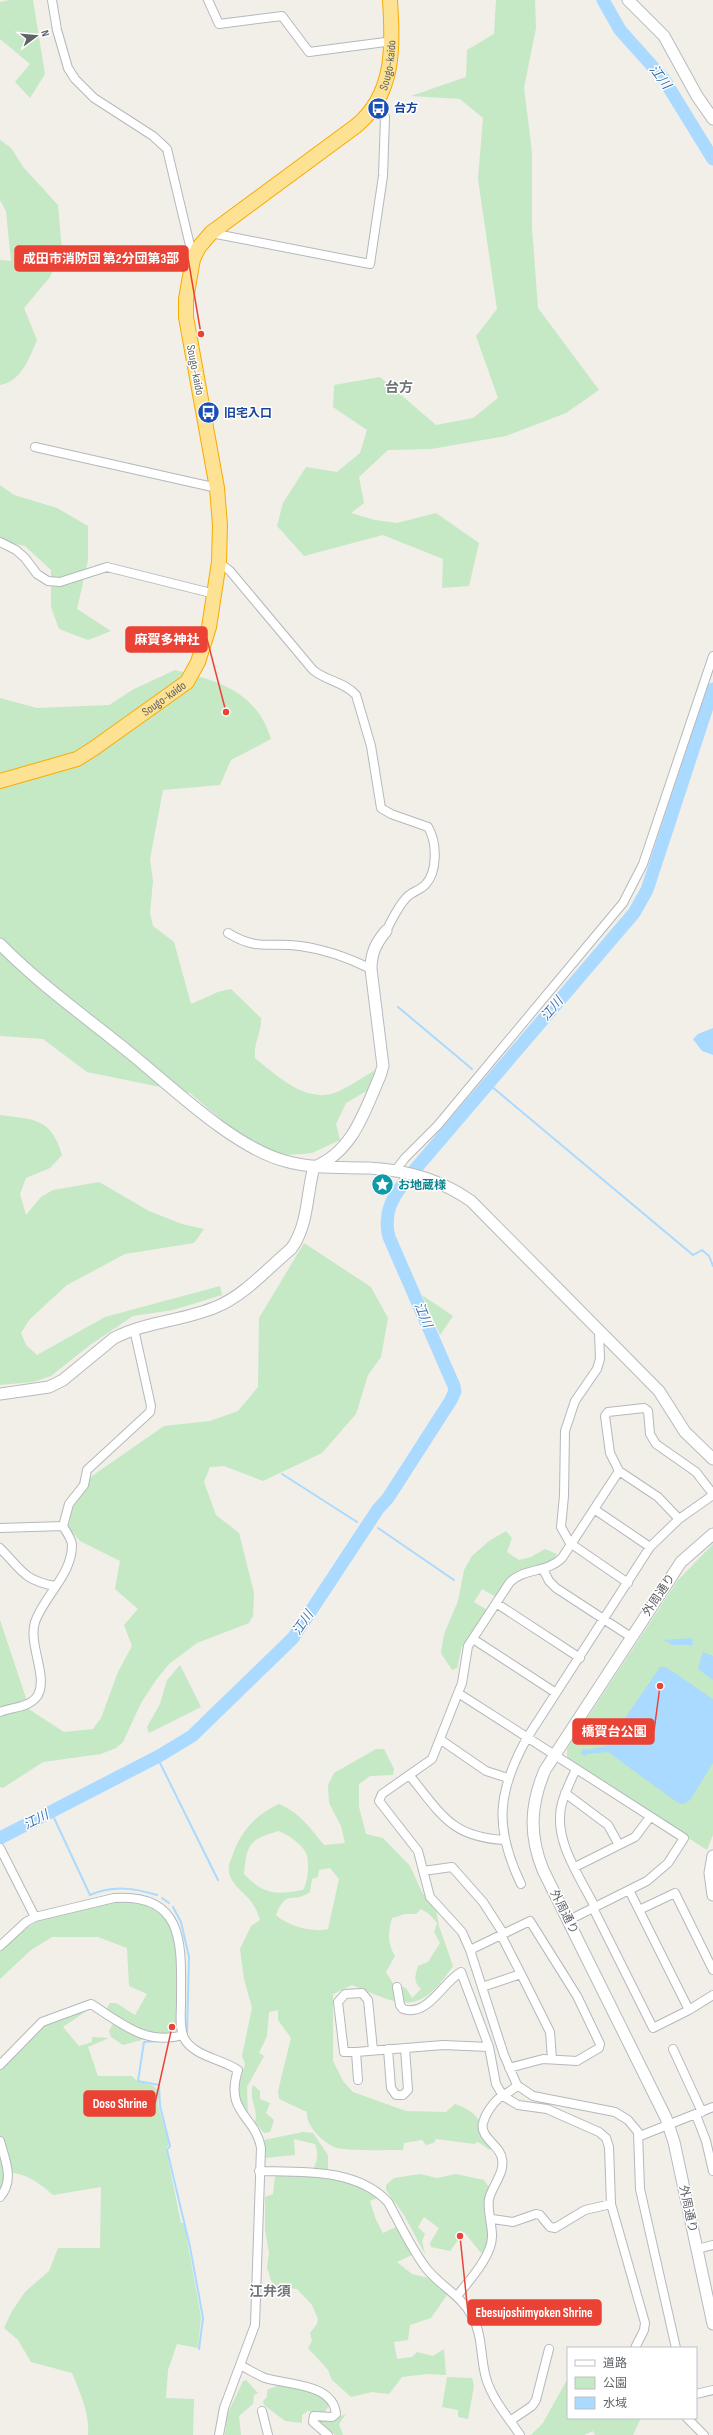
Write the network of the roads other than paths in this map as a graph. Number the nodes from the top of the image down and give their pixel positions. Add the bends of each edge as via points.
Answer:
1 (52, 0) edge
2 (208, 0) edge
3 (390, 0) edge
4 (628, 0) edge
5 (393, 41) junction
6 (373, 110) junction
7 (713, 119) edge
8 (211, 233) junction
9 (193, 259) junction
10 (35, 447) dead end
11 (217, 488) junction
12 (0, 542) edge
13 (219, 562) junction
14 (215, 594) junction
15 (713, 656) edge
16 (0, 781) edge
17 (386, 931) joint
18 (228, 933) dead end
19 (0, 944) edge
20 (371, 968) junction
21 (314, 1167) junction
22 (399, 1171) junction
23 (134, 1329) junction
24 (599, 1332) junction
25 (0, 1394) edge
26 (713, 1459) edge
27 (619, 1471) junction
28 (713, 1495) edge
29 (594, 1508) junction
30 (679, 1518) junction
31 (63, 1526) junction
32 (0, 1528) edge
33 (713, 1534) edge
34 (572, 1545) junction
35 (650, 1547) junction
36 (0, 1548) edge
37 (543, 1569) junction
38 (628, 1582) junction
39 (55, 1586) junction
40 (496, 1603) junction
41 (604, 1620) junction
42 (631, 1637) junction
43 (473, 1638) junction
44 (580, 1658) junction
45 (458, 1693) junction
46 (556, 1693) junction
47 (0, 1712) edge
48 (527, 1738) junction
49 (441, 1740) junction
50 (554, 1755) junction
51 (576, 1769) junction
52 (410, 1776) junction
53 (508, 1778) junction
54 (565, 1793) junction
55 (650, 1817) junction
56 (504, 1840) junction
57 (619, 1845) junction
58 (0, 1848) edge
59 (713, 1856) edge
60 (575, 1867) junction
61 (423, 1871) junction
62 (522, 1884) dead end
63 (629, 1890) junction
64 (713, 1896) edge
65 (594, 1908) junction
66 (640, 1910) junction
67 (35, 1917) junction
68 (569, 1920) junction
69 (502, 1934) junction
70 (0, 1946) edge
71 (470, 1950) junction
72 (713, 1970) edge
73 (521, 1974) junction
74 (397, 1987) dead end
75 (482, 1987) junction
76 (713, 1995) edge
77 (689, 2010) junction
78 (183, 2034) junction
79 (489, 2046) junction
80 (405, 2048) junction
81 (388, 2049) junction
82 (673, 2049) dead end
83 (373, 2050) junction
84 (356, 2052) junction
85 (552, 2059) junction
86 (0, 2065) edge
87 (509, 2068) junction
88 (358, 2080) dead end
89 (517, 2085) junction
90 (503, 2096) junction
91 (713, 2107) edge
92 (699, 2113) junction
93 (669, 2126) junction
94 (640, 2136) junction
95 (0, 2141) edge
96 (259, 2171) junction
97 (713, 2171) edge
98 (0, 2197) edge
99 (611, 2204) junction
100 (492, 2220) junction
101 (713, 2245) edge
102 (697, 2248) junction
103 (458, 2296) junction
104 (713, 2324) edge
105 (636, 2347) edge
106 (676, 2347) edge
107 (549, 2349) dead end
108 (240, 2365) junction
109 (713, 2390) edge
110 (697, 2394) edge
111 (262, 2411) dead end
112 (688, 2419) edge
113 (510, 2421) junction
114 (219, 2435) edge
115 (268, 2435) edge
116 (328, 2435) edge
117 (520, 2435) edge
118 (704, 2435) edge

1 - 9 street via 57,30 68,68 75,78 94,98 153,136 167,149
2 - 5 street via 219,24 282,16 308,52
3 - 5 highway, Sougo-kaido
4 - 7 street via 664,36 690,85
5 - 6 highway, Sougo-kaido via 386,83
6 - 8 highway, Sougo-kaido via 356,126
6 - 8 street via 385,117 383,176 370,264
8 - 9 highway, Sougo-kaido
9 - 11 highway, Sougo-kaido via 186,299 186,316
10 - 11 street
11 - 13 highway, Sougo-kaido
12 - 14 street via 16,550 37,574 48,581 60,582 106,567
13 - 14 highway, Sougo-kaido
13 - 17 street via 230,571 313,670 321,677 350,688 356,695 371,746 382,808 428,827 432,834 434,870 425,885 402,902
14 - 16 highway, Sougo-kaido via 206,643 187,682 76,759
15 - 22 street via 643,864 623,903 438,1125 404,1158
17 - 20 street via 371,955
18 - 20 street via 253,945 301,946 353,960
19 - 21 street via 238,1140 284,1161
20 - 21 street via 383,1066 353,1136
21 - 22 street
21 - 23 street via 304,1223 291,1249 229,1301 204,1312
22 - 24 street via 422,1176 454,1190 479,1208
23 - 25 street via 114,1338 63,1380 49,1386
23 - 31 street via 151,1406 150,1412 87,1470 84,1485 69,1504
24 - 26 street via 659,1391 689,1438
24 - 34 street via 600,1359 597,1369 575,1402 564,1431 564,1496 561,1527 565,1538
27 - 28 street via 610,1453 605,1416 610,1410 644,1408 648,1411 650,1434 656,1444 696,1472
27 - 29 street
27 - 30 street via 658,1497
28 - 30 street
29 - 34 street
29 - 35 street
30 - 35 street
31 - 32 street
31 - 39 street via 72,1544 71,1556
33 - 42 street, 外周通り via 681,1562
34 - 37 street via 557,1563
34 - 38 street
35 - 38 street
36 - 39 street via 24,1575 37,1582
37 - 40 street via 514,1578
37 - 41 street via 552,1585
38 - 41 street
39 - 47 street via 36,1621 33,1632 40,1680 38,1694 28,1704
40 - 43 street
40 - 44 street
41 - 42 street
41 - 44 street
42 - 50 street, 外周通り
43 - 45 street via 466,1653 464,1675
43 - 46 street
44 - 46 street
45 - 48 street
45 - 49 street
46 - 48 street
48 - 50 street
48 - 53 street
49 - 52 street via 432,1759
49 - 53 street via 486,1771
50 - 51 street
50 - 68 street, 外周通り via 535,1795 533,1834 543,1870
51 - 54 street
51 - 55 street
52 - 56 street via 436,1808 461,1831 475,1837
52 - 61 street via 382,1794 379,1801 416,1847
53 - 56 street via 503,1811
54 - 57 street via 608,1824
54 - 60 street via 561,1805 560,1826
55 - 57 street via 635,1837
55 - 63 street via 684,1838 661,1870
56 - 62 street
57 - 60 street
58 - 67 street
59 - 64 street via 710,1873
60 - 65 street
61 - 69 street via 452,1867 483,1902
61 - 71 street via 429,1894 457,1924
63 - 65 street
63 - 66 street
65 - 68 street
65 - 77 street via 653,2028
66 - 72 street via 675,1893
66 - 77 street
67 - 70 street
67 - 78 street via 126,1897 150,1902 164,1910 174,1922 180,1944
68 - 93 street, 外周通り
69 - 71 street
69 - 73 street
69 - 85 street via 530,1921 533,1924 577,1996 600,2044 599,2048 577,2061
71 - 75 street
73 - 75 street
73 - 85 street via 550,2032
74 - 79 street via 400,2005 403,2009 412,2011 425,2006 461,1972
75 - 87 street
76 - 77 street
78 - 86 street via 162,2039 148,2037 90,2004 42,2022
78 - 96 street via 196,2051 227,2062 238,2070 235,2097 241,2112 260,2141
79 - 80 street via 443,2045
79 - 90 street via 496,2084
80 - 81 street
80 - 81 street via 408,2090 403,2095 396,2095 391,2088
81 - 83 street
82 - 92 street
83 - 84 street
83 - 84 street via 368,2000 362,1993 345,1994 338,2002 344,2052
84 - 88 street
85 - 87 street via 537,2060
87 - 89 street
89 - 90 street via 511,2093
89 - 94 street via 533,2096 622,2115 633,2124
90 - 99 street via 518,2106 547,2109 603,2135 609,2147
90 - 100 street via 498,2099 482,2124 483,2131 499,2150 503,2160 502,2169 488,2201
91 - 92 street
92 - 93 street
92 - 97 street
93 - 94 street
93 - 102 street, 外周通り
94 - 106 street via 640,2189
95 - 98 street via 9,2177 6,2189
96 - 103 street via 314,2172 353,2180 374,2189 388,2202 426,2268
96 - 108 street via 261,2204 256,2316 253,2333
99 - 100 street via 585,2210 555,2228 550,2227 536,2214 513,2222
99 - 105 street via 645,2323
100 - 103 street via 492,2240 486,2254
101 - 102 street
102 - 104 street, 外周通り
103 - 113 street via 477,2327 482,2362 491,2393
107 - 113 street via 536,2400 532,2406
108 - 114 street via 224,2408
108 - 116 street via 264,2378 320,2391 330,2399 336,2414 332,2417 314,2416 313,2422
109 - 110 street
111 - 115 street
112 - 118 street
113 - 117 street

